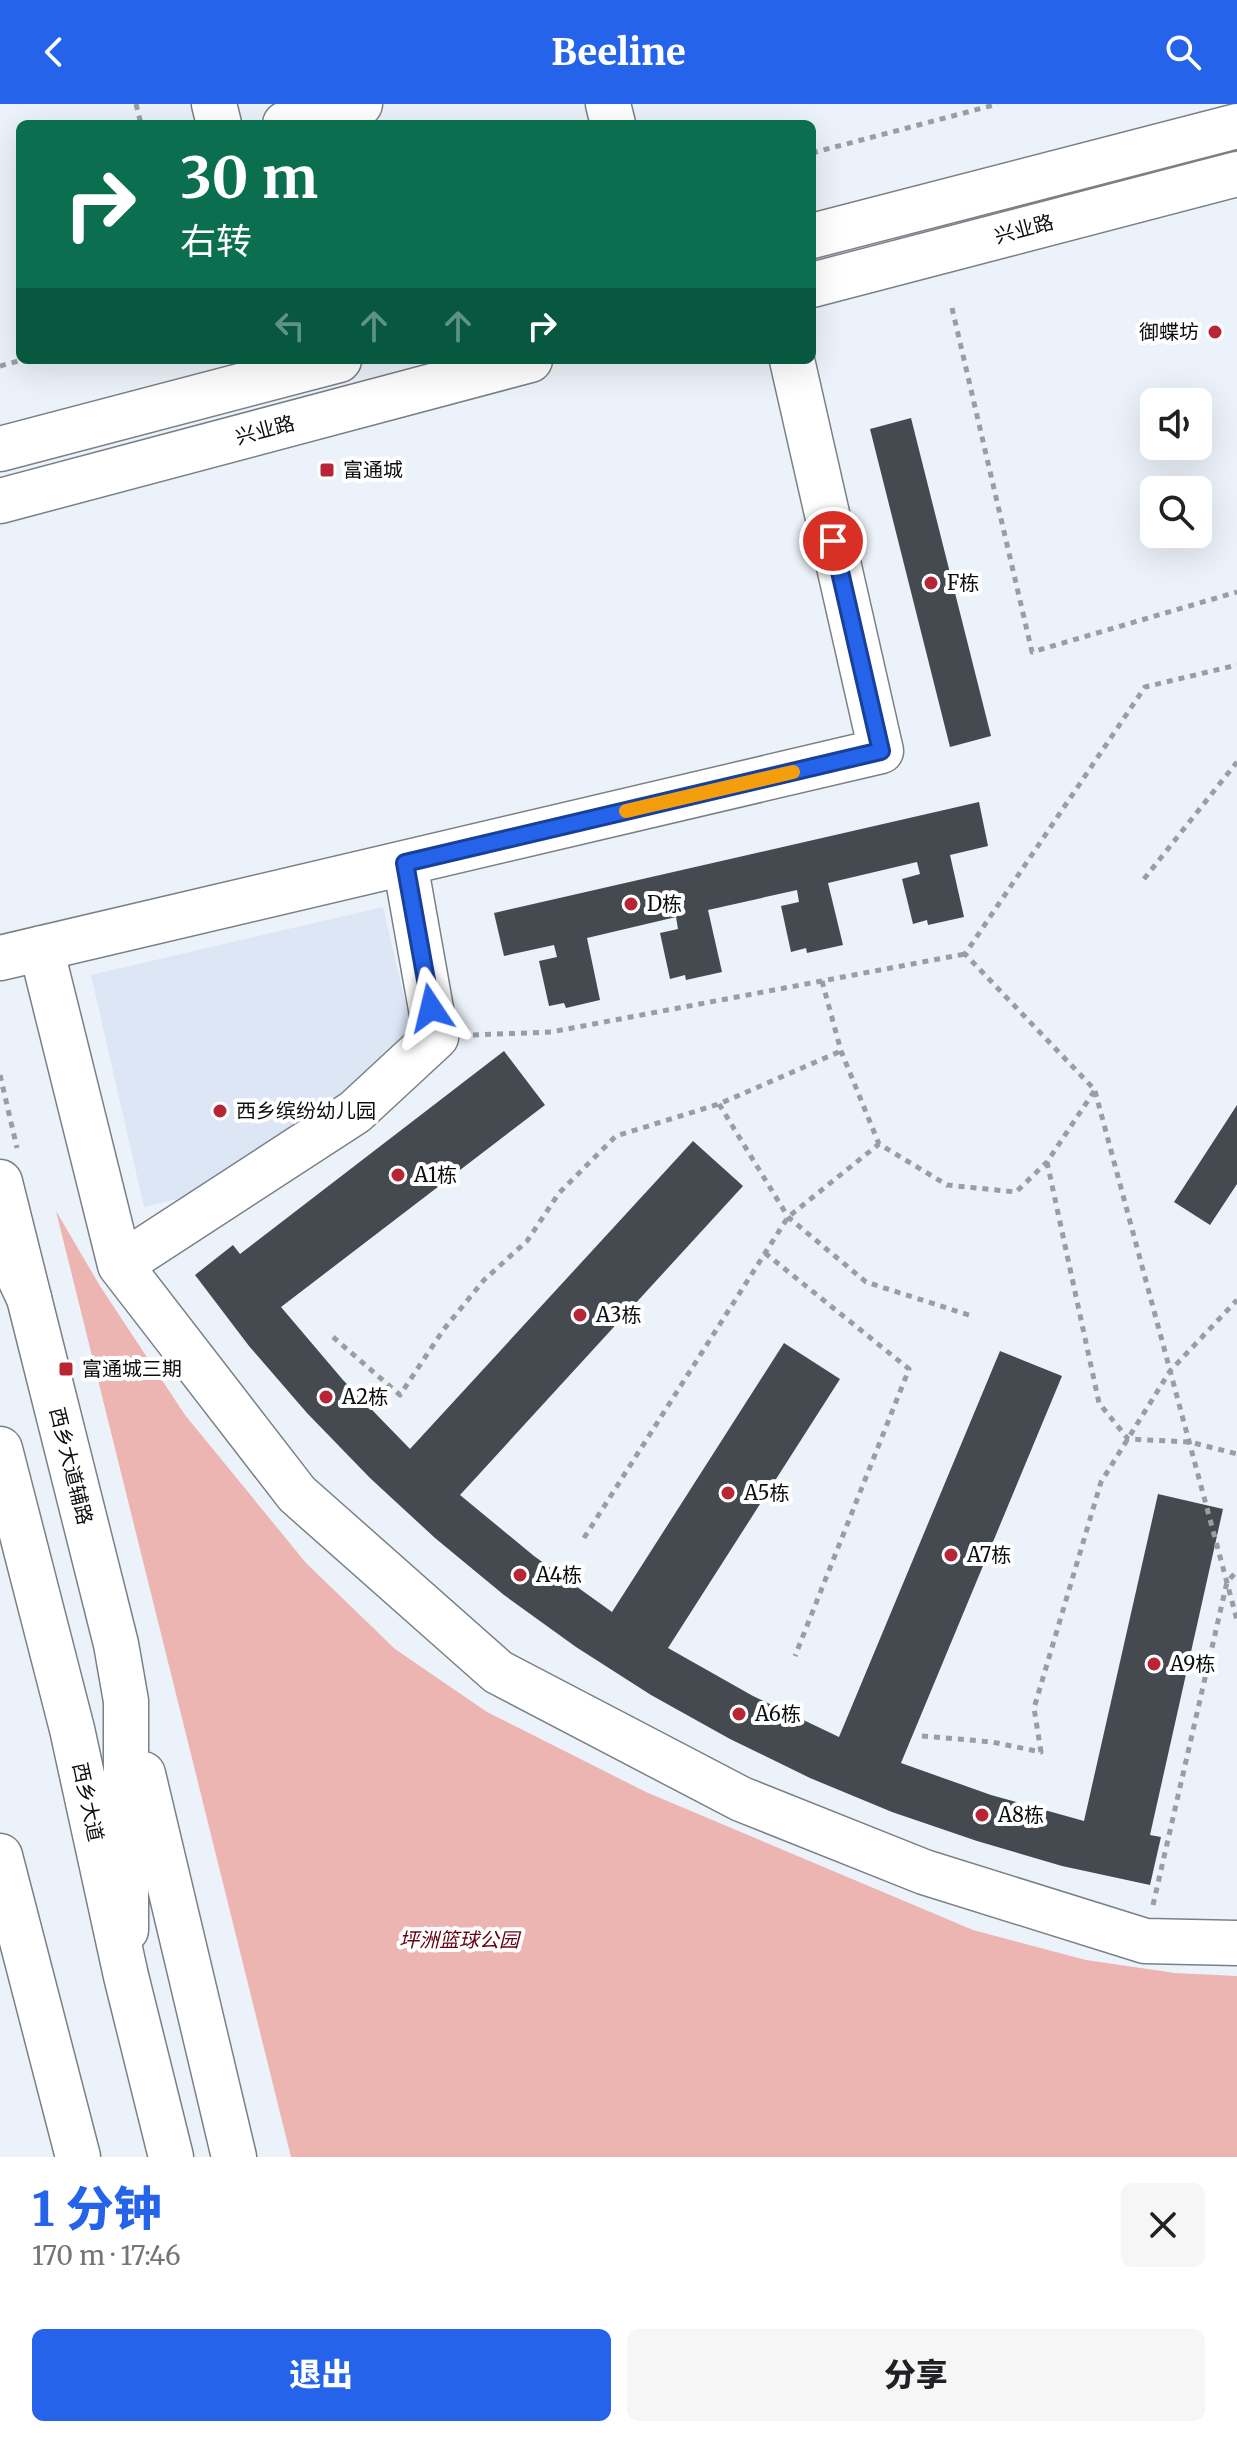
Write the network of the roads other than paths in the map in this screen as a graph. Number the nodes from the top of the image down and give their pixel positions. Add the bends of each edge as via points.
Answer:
1 (360, 104) edge
2 (1231, 119) edge
3 (300, 120) edge
4 (1237, 174) edge
5 (816, 235) edge
6 (816, 284) edge
7 (324, 364) edge
8 (515, 364) edge
9 (793, 364) edge
10 (0, 449) edge
11 (0, 501) edge
12 (405, 863) junction
13 (20, 953) edge
14 (0, 1182) edge
15 (0, 1237) edge
16 (120, 1265) junction
17 (29, 1298) junction
18 (0, 1449) edge
19 (126, 1701) junction
20 (0, 1856) edge
21 (0, 1928) edge
22 (1237, 1943) edge
23 (126, 1976) junction
24 (37, 2005) junction
25 (78, 2157) edge
26 (171, 2157) edge
27 (234, 2157) edge

1 - 3 main road
2 - 5 main road
4 - 6 main road, 兴业路
7 - 10 main road
8 - 11 main road, 兴业路
9 - 12 main road via 881,751
12 - 13 main road
12 - 16 main road via 436,1037 355,1112
13 - 16 main road
14 - 17 main road
15 - 17 main road, 西乡大道辅路
16 - 22 main road via 297,1494 498,1672 741,1799 924,1872 1145,1941
17 - 19 main road, 西乡大道辅路
18 - 23 main road, 西乡大道 via 72,1729
19 - 23 main road, 西乡大道辅路
19 - 27 main road, 西乡大道辅路
20 - 24 main road
21 - 24 main road
23 - 26 main road, 西乡大道
24 - 25 main road

